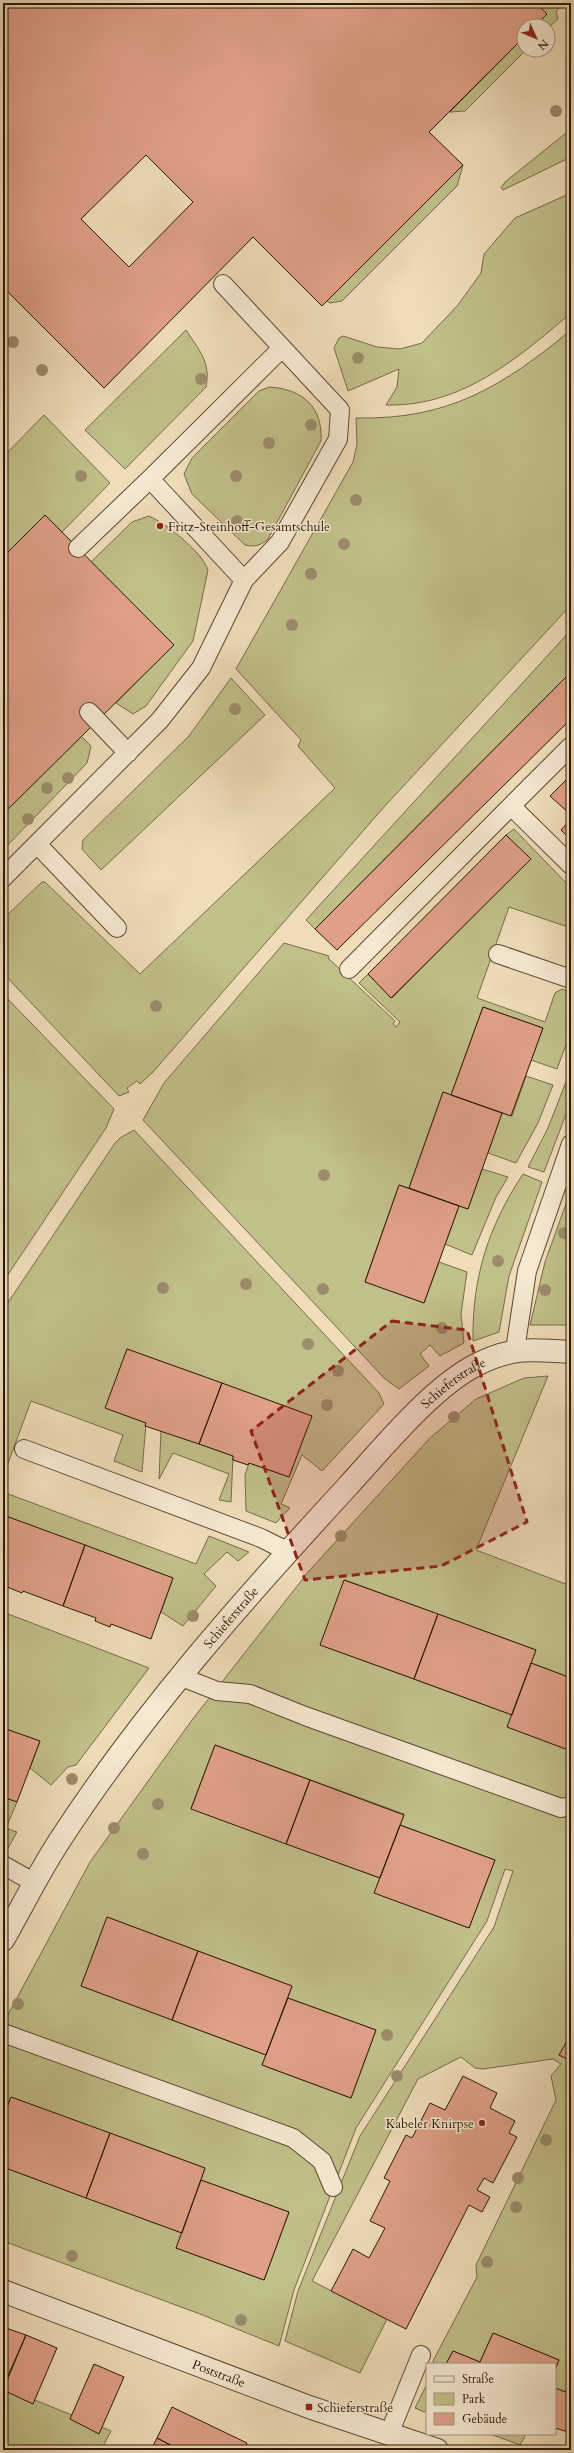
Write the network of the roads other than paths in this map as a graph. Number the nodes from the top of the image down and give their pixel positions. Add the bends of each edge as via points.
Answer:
1 (223, 284) dead end
2 (282, 348) junction
3 (150, 479) junction
4 (78, 548) dead end
5 (244, 580) junction
6 (89, 712) dead end
7 (571, 746) edge
8 (128, 753) junction
9 (511, 806) junction
10 (37, 844) junction
11 (571, 865) edge
12 (3, 878) edge
13 (118, 928) dead end
14 (498, 954) dead end
15 (349, 969) dead end
16 (571, 979) edge
17 (571, 1144) edge
18 (515, 1350) junction
19 (571, 1352) edge
20 (24, 1449) dead end
21 (287, 1551) junction
22 (179, 1676) junction
23 (571, 1806) edge
24 (3, 1865) edge
25 (35, 1883) junction
26 (3, 1940) edge
27 (3, 2032) edge
28 (333, 2187) dead end
29 (3, 2291) edge
30 (421, 2356) dead end
31 (390, 2434) junction
32 (437, 2450) edge

1 - 2 lane
2 - 3 lane
2 - 5 lane via 340,410 338,439 280,542
3 - 4 lane
3 - 5 lane
5 - 8 lane via 201,668 160,720
6 - 8 lane
7 - 9 lane
8 - 10 lane
9 - 11 lane
9 - 15 lane
10 - 12 lane
10 - 13 lane
14 - 16 lane
17 - 18 lane via 527,1271
18 - 19 street, Schieferstraße
18 - 21 street, Schieferstraße via 477,1364 451,1380 411,1418
20 - 21 lane via 261,1538
21 - 22 street, Schieferstraße
22 - 23 lane via 217,1690 250,1694 562,1808
22 - 25 street, Schieferstraße via 59,1841
24 - 25 lane
25 - 26 street, Schieferstraße
27 - 28 lane via 293,2138 322,2162
29 - 31 street, Poststraße via 309,2407
30 - 31 lane
31 - 32 street, Poststraße

